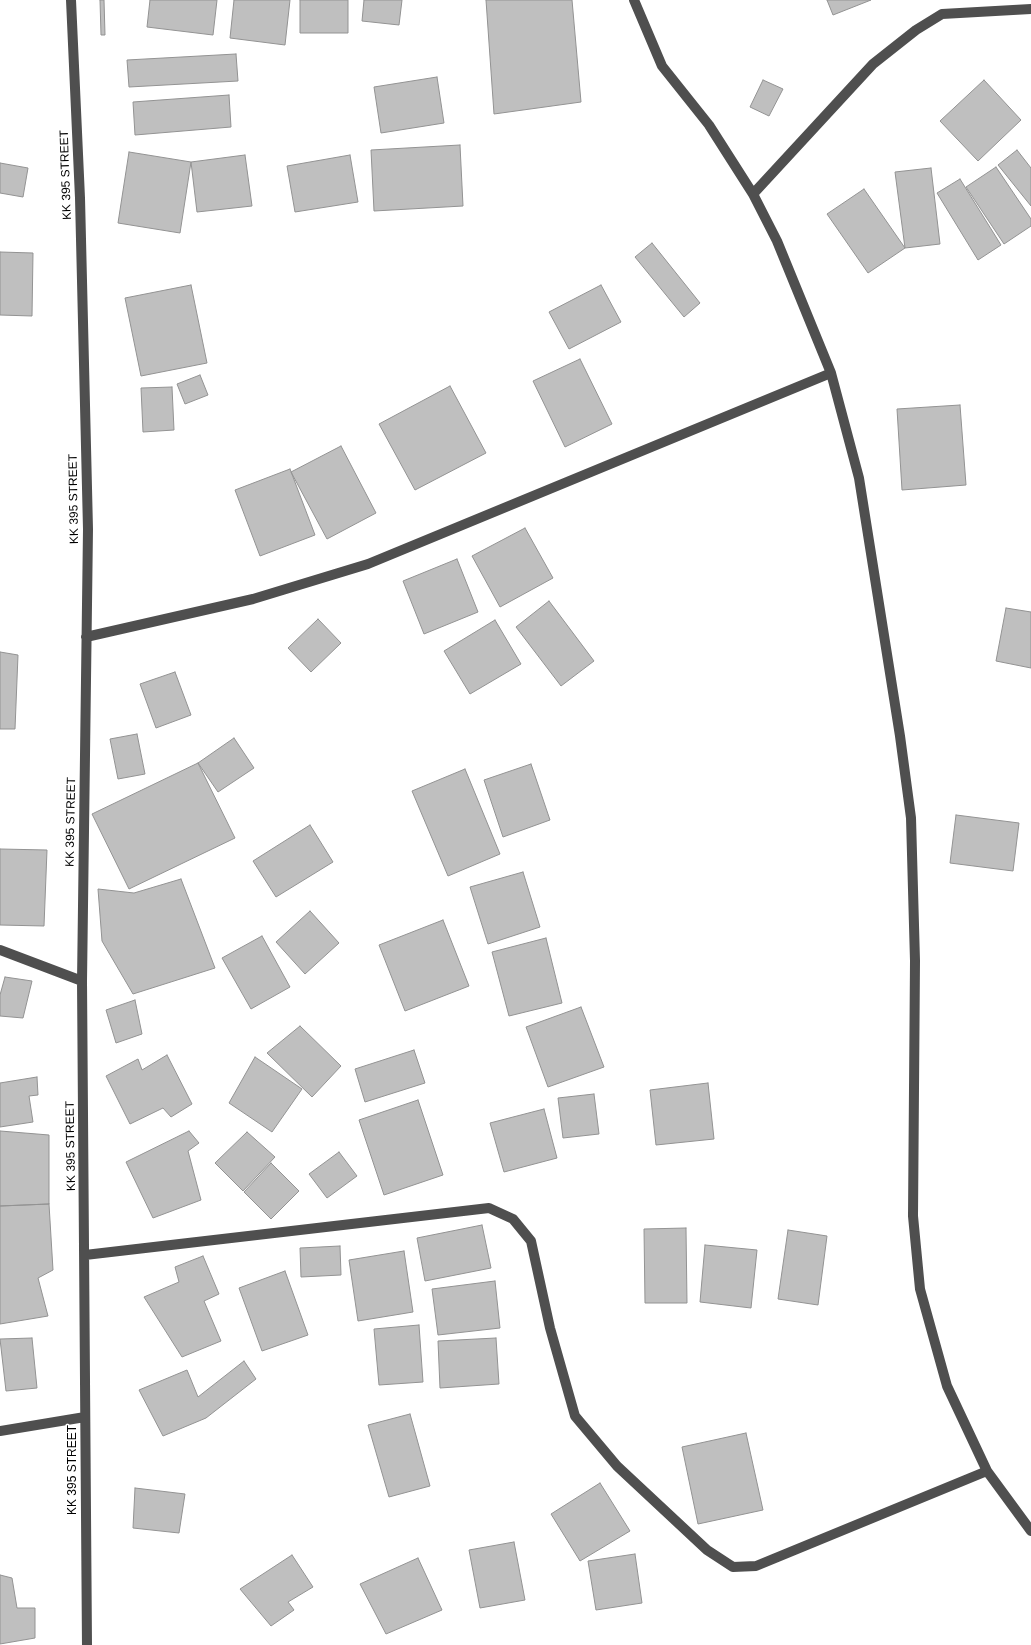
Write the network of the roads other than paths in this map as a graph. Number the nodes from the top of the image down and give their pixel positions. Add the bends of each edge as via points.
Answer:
1 (71, 0) edge
2 (634, 0) edge
3 (1031, 9) edge
4 (753, 194) junction
5 (831, 373) junction
6 (86, 637) junction
7 (0, 950) edge
8 (82, 982) junction
9 (85, 1256) junction
10 (85, 1417) junction
11 (0, 1430) edge
12 (987, 1471) junction
13 (1031, 1531) edge
14 (87, 1645) edge

1 - 6 street, KK 395 STREET via 80,198 87,474
2 - 4 street via 662,66 709,125
3 - 4 street via 942,14 916,30 873,64
4 - 5 street via 778,241
5 - 6 street via 368,564 253,599
5 - 12 street via 859,478 900,736 910,818 915,961 913,1216 920,1289 946,1386
6 - 8 street, KK 395 STREET
7 - 8 street
8 - 9 street, KK 395 STREET
9 - 10 street, KK 395 STREET
9 - 12 street via 489,1208 513,1219 531,1241 550,1328 575,1416 617,1466 707,1550 733,1567 756,1566
10 - 11 street
10 - 14 street, KK 395 STREET
12 - 13 street

